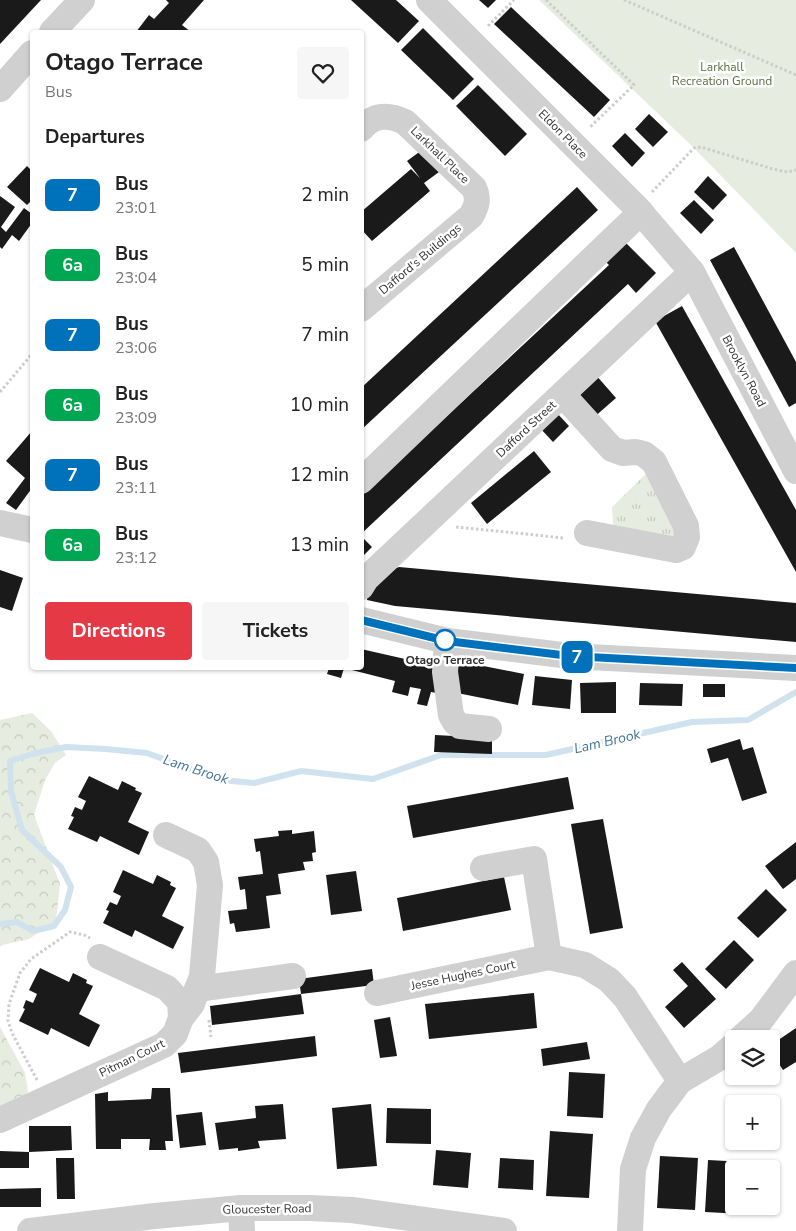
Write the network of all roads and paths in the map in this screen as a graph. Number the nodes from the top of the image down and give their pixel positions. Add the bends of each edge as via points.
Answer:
1 (82, 0) edge
2 (429, 0) edge
3 (514, 0) edge
4 (546, 0) edge
5 (624, 0) edge
6 (54, 30) edge
7 (472, 42) junction
8 (28, 58) edge
9 (796, 75) edge
10 (0, 89) edge
11 (364, 126) edge
12 (573, 143) junction
13 (796, 170) edge
14 (476, 207) joint
15 (639, 210) junction
16 (692, 272) junction
17 (364, 306) edge
18 (30, 356) edge
19 (0, 392) edge
20 (563, 394) junction
21 (796, 471) edge
22 (364, 478) edge
23 (425, 524) junction
24 (588, 534) joint
25 (364, 579) edge
26 (364, 621) edge
27 (447, 641) junction
28 (796, 668) edge
29 (489, 729) dead end
30 (166, 834) dead end
31 (483, 868) dead end
32 (96, 948) joint
33 (549, 957) junction
34 (796, 973) edge
35 (293, 976) dead end
36 (197, 989) junction
37 (377, 993) dead end
38 (181, 1018) junction
39 (750, 1030) edge
40 (725, 1052) edge
41 (32, 1073) dead end
42 (680, 1081) junction
43 (0, 1120) edge
44 (241, 1220) edge
45 (34, 1231) edge
46 (504, 1231) edge
47 (630, 1231) edge

1 - 6 street
2 - 7 street, Eldon Place
3 - 7 path
4 - 12 path via 634,84
5 - 9 path
7 - 12 street, Eldon Place
8 - 10 street
11 - 14 street, Larkhall Place via 379,117 391,116 405,122 474,188 478,197
12 - 15 street, Eldon Place
13 - 15 path via 773,169 700,147 694,148
14 - 17 street, Dafford's Buildings via 471,216
15 - 16 street, Eldon Place
15 - 22 street
16 - 20 street, Dafford Street
16 - 21 street, Brooklyn Road
18 - 19 path
20 - 23 street, Dafford Street
20 - 24 street via 612,449 644,454 654,462 686,526 687,537 684,547 676,550
23 - 24 path via 573,539
23 - 25 street, Dafford Street
26 - 27 street
27 - 28 street via 570,656
27 - 29 street via 444,672 451,715 460,726
30 - 36 street, Pitman Court via 198,850 206,862 210,885 202,976
31 - 33 street via 534,859
32 - 38 street via 167,988 180,1002
32 - 41 path via 84,935 70,932 31,959 20,973 9,1004 8,1020
33 - 37 street, Jesse Hughes Court
33 - 42 street, Jesse Hughes Court via 585,964 609,980 625,998
34 - 39 street
35 - 36 street
36 - 38 street, Pitman Court via 192,1004
38 - 43 street, Pitman Court via 175,1034 164,1045
40 - 42 street
42 - 47 street via 643,1138 633,1169
44 - 45 street, Gloucester Road via 155,1216
44 - 46 street, Gloucester Road via 310,1208 352,1210

